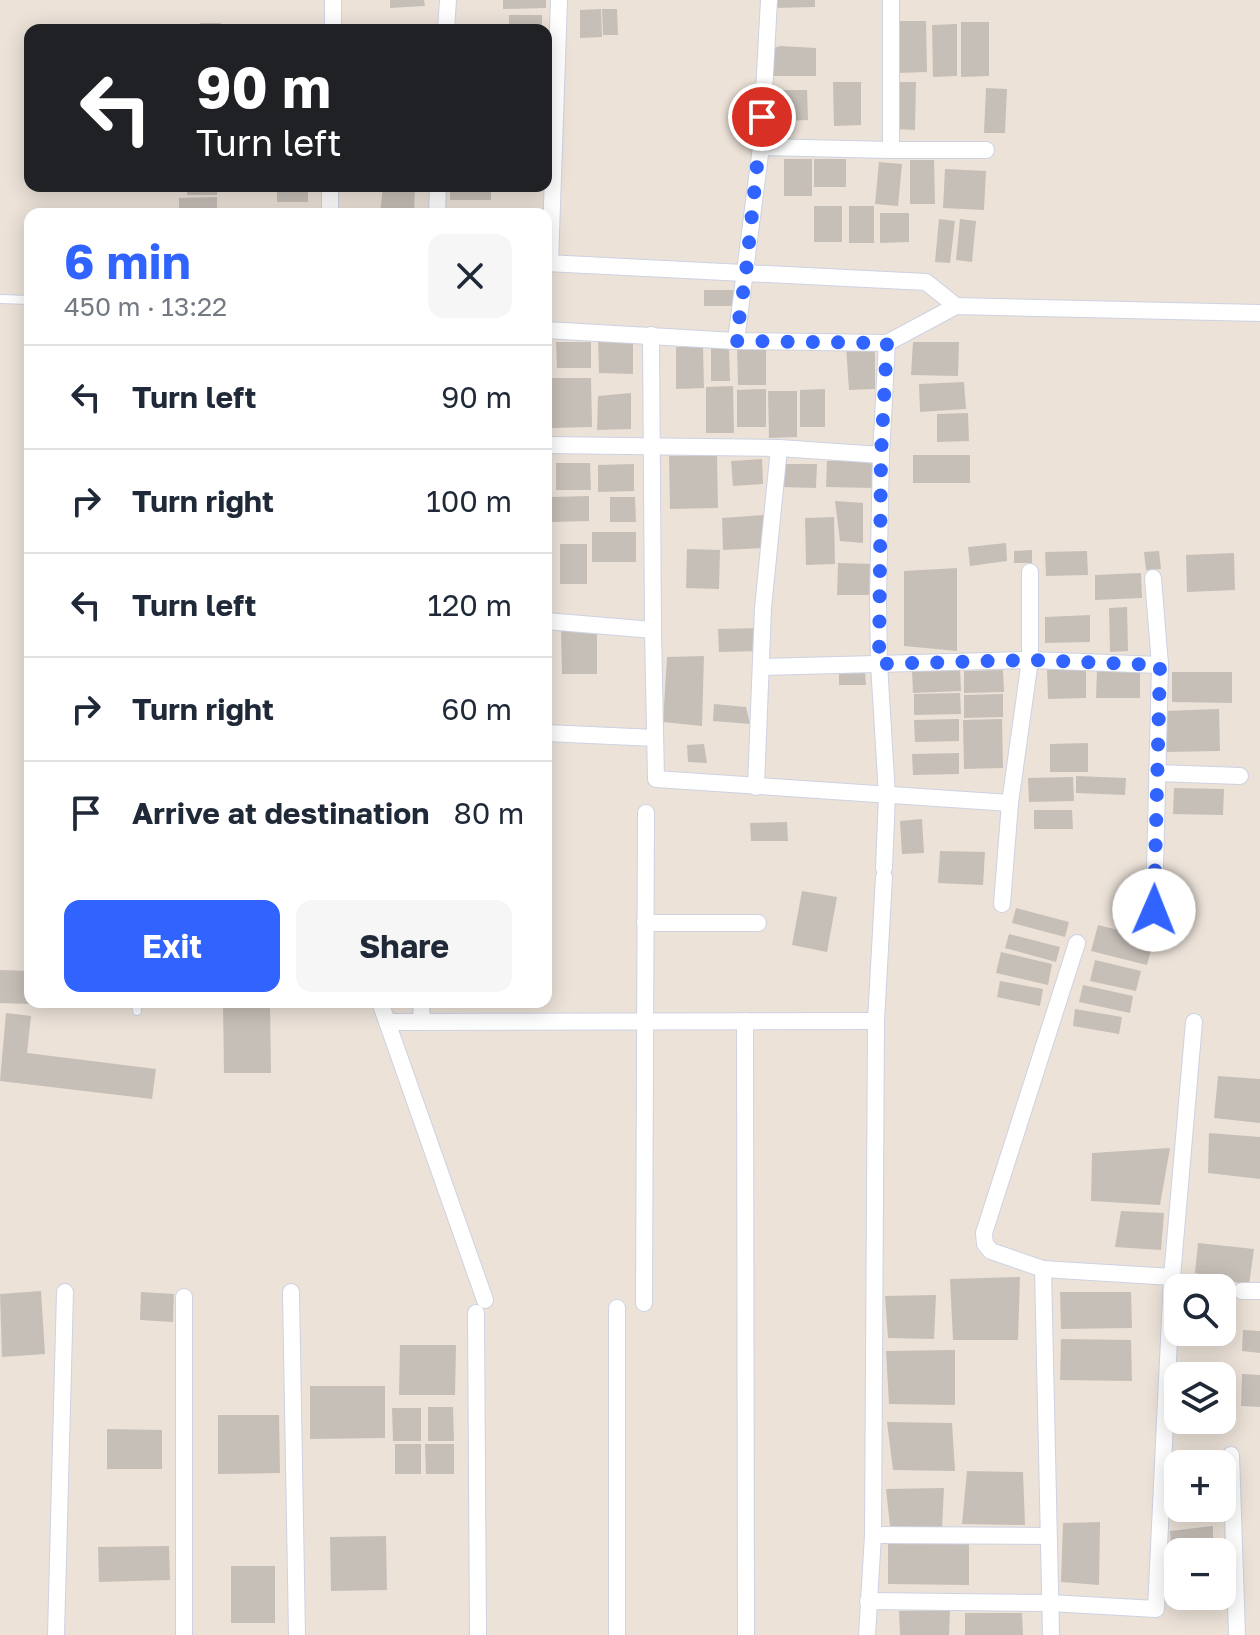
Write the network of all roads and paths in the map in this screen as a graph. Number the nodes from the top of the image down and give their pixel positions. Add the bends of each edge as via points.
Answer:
1 (333, 0) edge
2 (448, 0) edge
3 (559, 0) edge
4 (769, 0) edge
5 (891, 0) edge
6 (333, 24) edge
7 (446, 24) edge
8 (761, 147) junction
9 (891, 150) junction
10 (986, 150) dead end
11 (552, 167) edge
12 (552, 263) edge
13 (746, 272) junction
14 (0, 299) edge
15 (24, 300) edge
16 (956, 306) junction
17 (1260, 313) edge
18 (552, 330) edge
19 (651, 335) junction
20 (736, 341) junction
21 (887, 343) junction
22 (552, 445) edge
23 (653, 447) junction
24 (779, 448) junction
25 (881, 455) junction
26 (1030, 572) dead end
27 (1153, 578) dead end
28 (552, 622) edge
29 (653, 630) junction
30 (1030, 660) junction
31 (879, 664) junction
32 (1160, 665) junction
33 (761, 667) junction
34 (552, 733) edge
35 (655, 738) junction
36 (1157, 773) junction
37 (1240, 776) dead end
38 (756, 787) junction
39 (887, 795) junction
40 (1010, 803) junction
41 (646, 813) dead end
42 (1002, 904) dead end
43 (1154, 910) dead end
44 (645, 923) junction
45 (758, 923) dead end
46 (1077, 943) dead end
47 (382, 1008) edge
48 (421, 1008) edge
49 (745, 1021) junction
50 (876, 1021) junction
51 (387, 1022) junction
52 (422, 1022) junction
53 (644, 1022) junction
54 (1194, 1022) dead end
55 (1043, 1269) junction
56 (1172, 1274) edge
57 (1164, 1277) edge
58 (1242, 1291) dead end
59 (1260, 1291) edge
60 (65, 1292) dead end
61 (291, 1292) dead end
62 (184, 1297) dead end
63 (644, 1303) dead end
64 (617, 1308) dead end
65 (1169, 1346) edge
66 (1233, 1522) edge
67 (873, 1535) junction
68 (1047, 1536) junction
69 (868, 1601) junction
70 (1050, 1603) junction
71 (56, 1635) edge
72 (184, 1635) edge
73 (297, 1635) edge
74 (478, 1635) edge
75 (617, 1635) edge
76 (746, 1635) edge
77 (867, 1635) edge
78 (1051, 1635) edge
79 (1237, 1635) edge

1 - 6 street
2 - 7 street
3 - 11 street
4 - 8 street
5 - 9 street
8 - 9 street
8 - 13 street
9 - 10 street
12 - 13 street
13 - 16 street via 926,282
13 - 20 street
14 - 15 lane
16 - 17 street
16 - 21 street
18 - 19 street
19 - 20 street
19 - 23 street
20 - 21 street
21 - 25 street
22 - 23 street
23 - 24 street
23 - 29 street
24 - 25 street
24 - 33 street
25 - 31 street
26 - 30 street
27 - 32 street
28 - 29 street
29 - 35 street
30 - 31 street
30 - 32 street
30 - 40 street
31 - 33 street
31 - 39 street
32 - 36 street
33 - 38 street
34 - 35 street
35 - 38 street via 656,779
36 - 37 street
36 - 43 street
38 - 39 street
39 - 40 street
39 - 50 street
40 - 42 street
41 - 44 street
44 - 45 street
44 - 53 street
46 - 55 street via 984,1233 991,1251
47 - 51 street
48 - 52 street
49 - 50 street
49 - 53 street
49 - 76 street
50 - 67 street
51 - 52 street
51 - 74 street via 480,1306
52 - 53 street
53 - 63 street
54 - 56 street
55 - 57 street
55 - 68 street
58 - 59 street
60 - 71 street
61 - 73 street
62 - 72 street
64 - 75 street
65 - 70 street via 1156,1609
66 - 79 street
67 - 68 street
67 - 69 street
68 - 70 street
69 - 70 street
69 - 77 street
70 - 78 street

